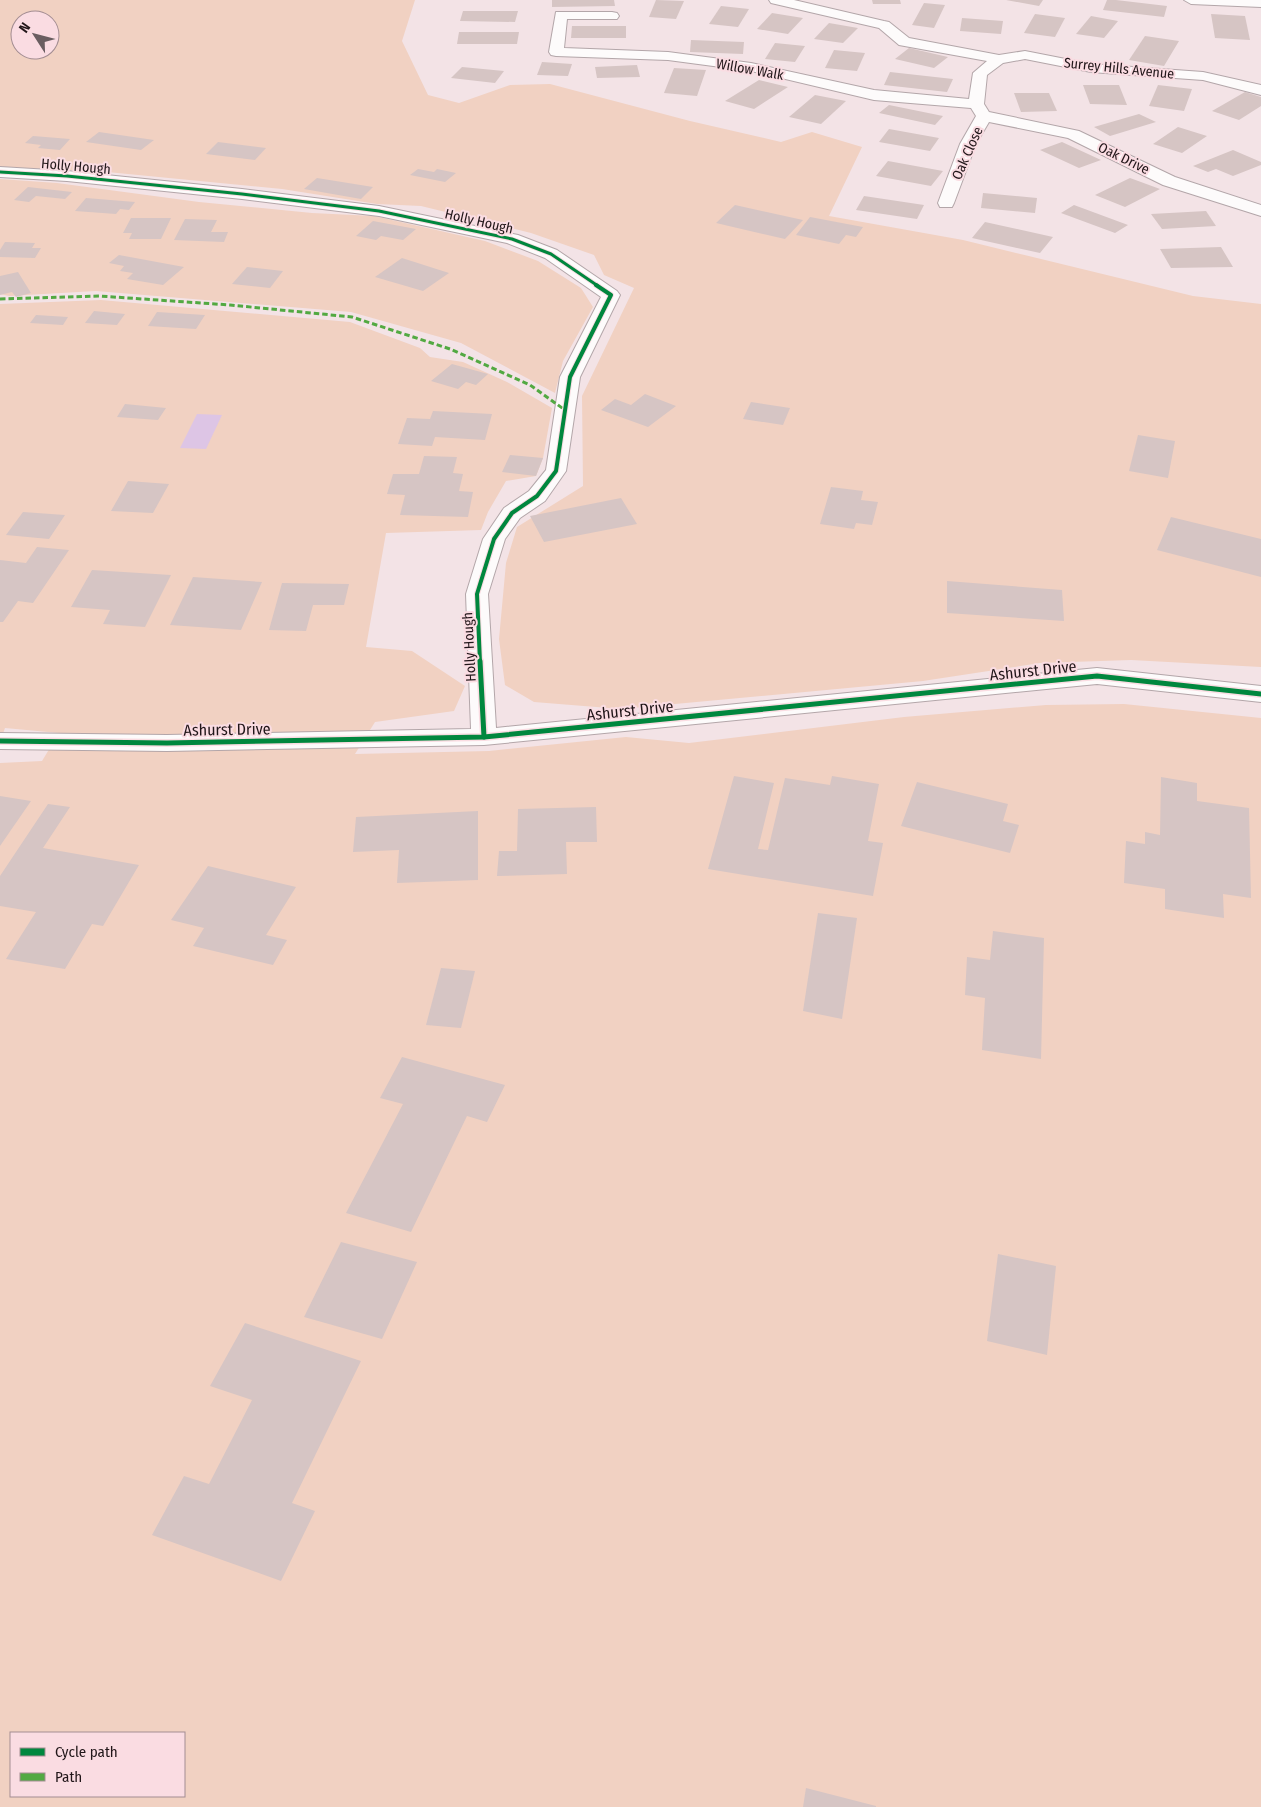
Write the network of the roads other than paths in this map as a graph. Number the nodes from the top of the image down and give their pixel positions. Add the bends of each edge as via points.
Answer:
1 (776, 0) edge
2 (1191, 0) edge
3 (1261, 3) edge
4 (612, 16) dead end
5 (999, 59) junction
6 (1261, 90) edge
7 (980, 110) junction
8 (0, 172) edge
9 (946, 203) dead end
10 (1261, 211) edge
11 (1261, 694) edge
12 (484, 737) junction
13 (0, 741) edge

1 - 5 street, Surrey Hills Avenue via 884,24 904,42
2 - 3 street
4 - 7 street, Willow Walk via 561,15 556,52 668,56 751,67 874,95
5 - 6 street, Surrey Hills Avenue via 1025,55 1091,68 1203,76
5 - 7 street via 980,73
7 - 9 street, Oak Close
7 - 10 street, Oak Drive via 1073,134 1169,181
8 - 12 street, Holly Hough via 77,177 379,211 512,239 551,254 610,295 570,378 556,471 537,496 512,513 494,539 477,594
11 - 12 street, Ashurst Drive via 1097,676
12 - 13 street, Ashurst Drive via 167,743

